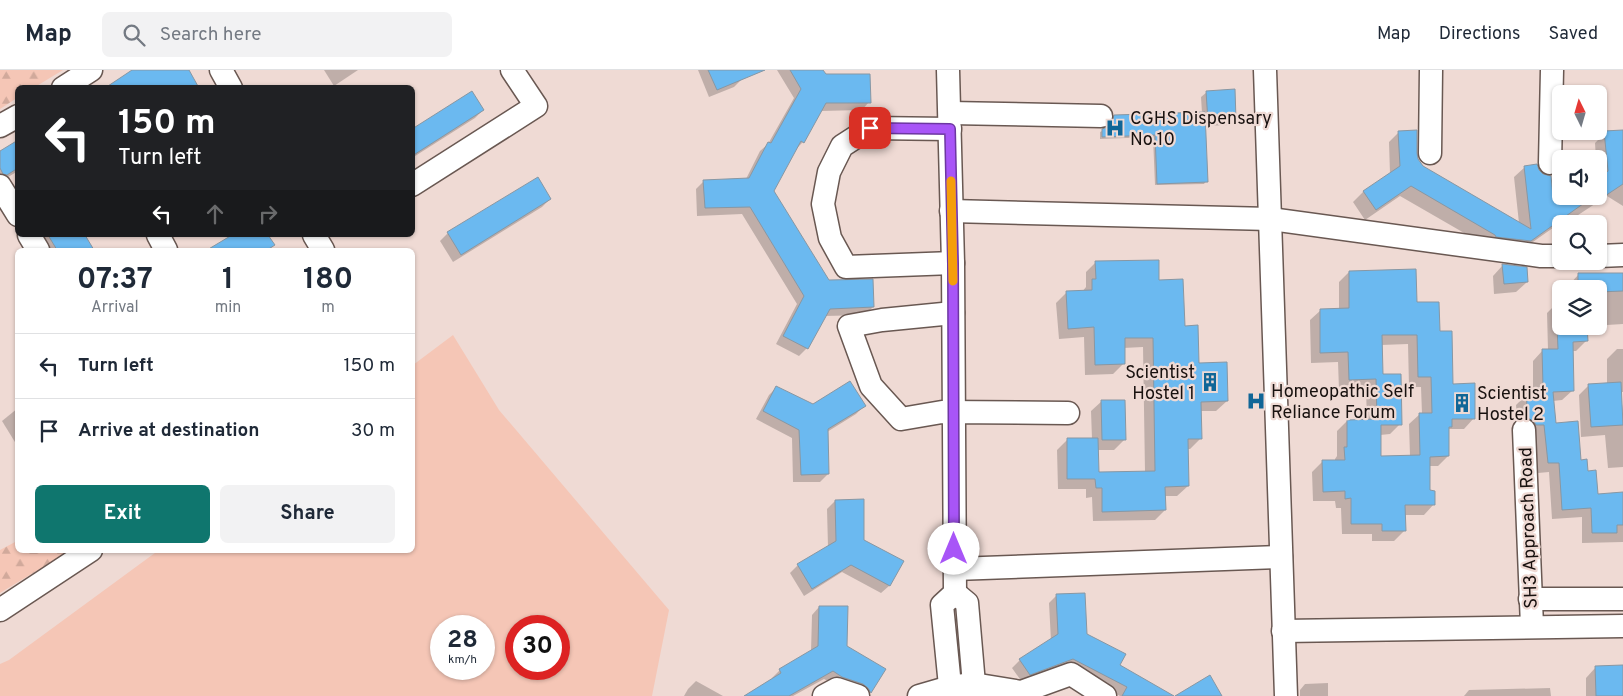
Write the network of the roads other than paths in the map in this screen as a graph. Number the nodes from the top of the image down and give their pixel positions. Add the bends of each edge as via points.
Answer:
1 (221, 70) edge
2 (512, 70) edge
3 (1265, 70) edge
4 (1430, 70) edge
5 (1552, 70) edge
6 (943, 71) edge
7 (229, 85) edge
8 (1101, 116) dead end
9 (15, 118) edge
10 (950, 121) junction
11 (0, 126) edge
12 (1430, 152) dead end
13 (1550, 163) dead end
14 (415, 183) edge
15 (0, 186) edge
16 (15, 210) edge
17 (951, 211) junction
18 (1270, 220) junction
19 (30, 237) edge
20 (37, 248) edge
21 (1623, 255) edge
22 (1552, 256) edge
23 (1607, 256) edge
24 (953, 264) junction
25 (953, 313) junction
26 (954, 412) junction
27 (1068, 413) dead end
28 (1524, 430) dead end
29 (86, 553) edge
30 (1281, 557) junction
31 (955, 569) junction
32 (955, 593) junction
33 (1623, 599) edge
34 (1530, 600) junction
35 (0, 610) edge
36 (1532, 626) junction
37 (1623, 626) edge
38 (1284, 631) junction
39 (974, 690) edge
40 (950, 692) edge
41 (1021, 694) edge
42 (824, 696) edge
43 (858, 696) edge
44 (919, 696) edge
45 (1105, 696) edge
46 (1286, 696) edge

1 - 7 street
2 - 14 street via 536,106
3 - 18 street
4 - 12 street
5 - 13 street
6 - 10 street
8 - 10 street
9 - 11 street
10 - 17 street
10 - 24 street via 870,128 842,146 829,172 823,204 830,238 846,267
15 - 16 street
17 - 18 street
17 - 24 street
18 - 22 street
18 - 30 street
19 - 20 street
21 - 23 street
24 - 25 street
25 - 26 street
25 - 26 street via 849,326 871,386 901,419
26 - 27 street
26 - 31 street
28 - 34 street, SH3 Approach Road
29 - 35 street
30 - 31 street
30 - 38 street
31 - 32 street
32 - 39 street via 967,602
32 - 40 street via 942,605
33 - 34 street
34 - 36 street, SH3 Approach Road
36 - 37 street
36 - 38 street
38 - 46 street
39 - 40 street
39 - 41 street
40 - 44 street
41 - 45 street via 1071,674
42 - 43 street via 837,688

